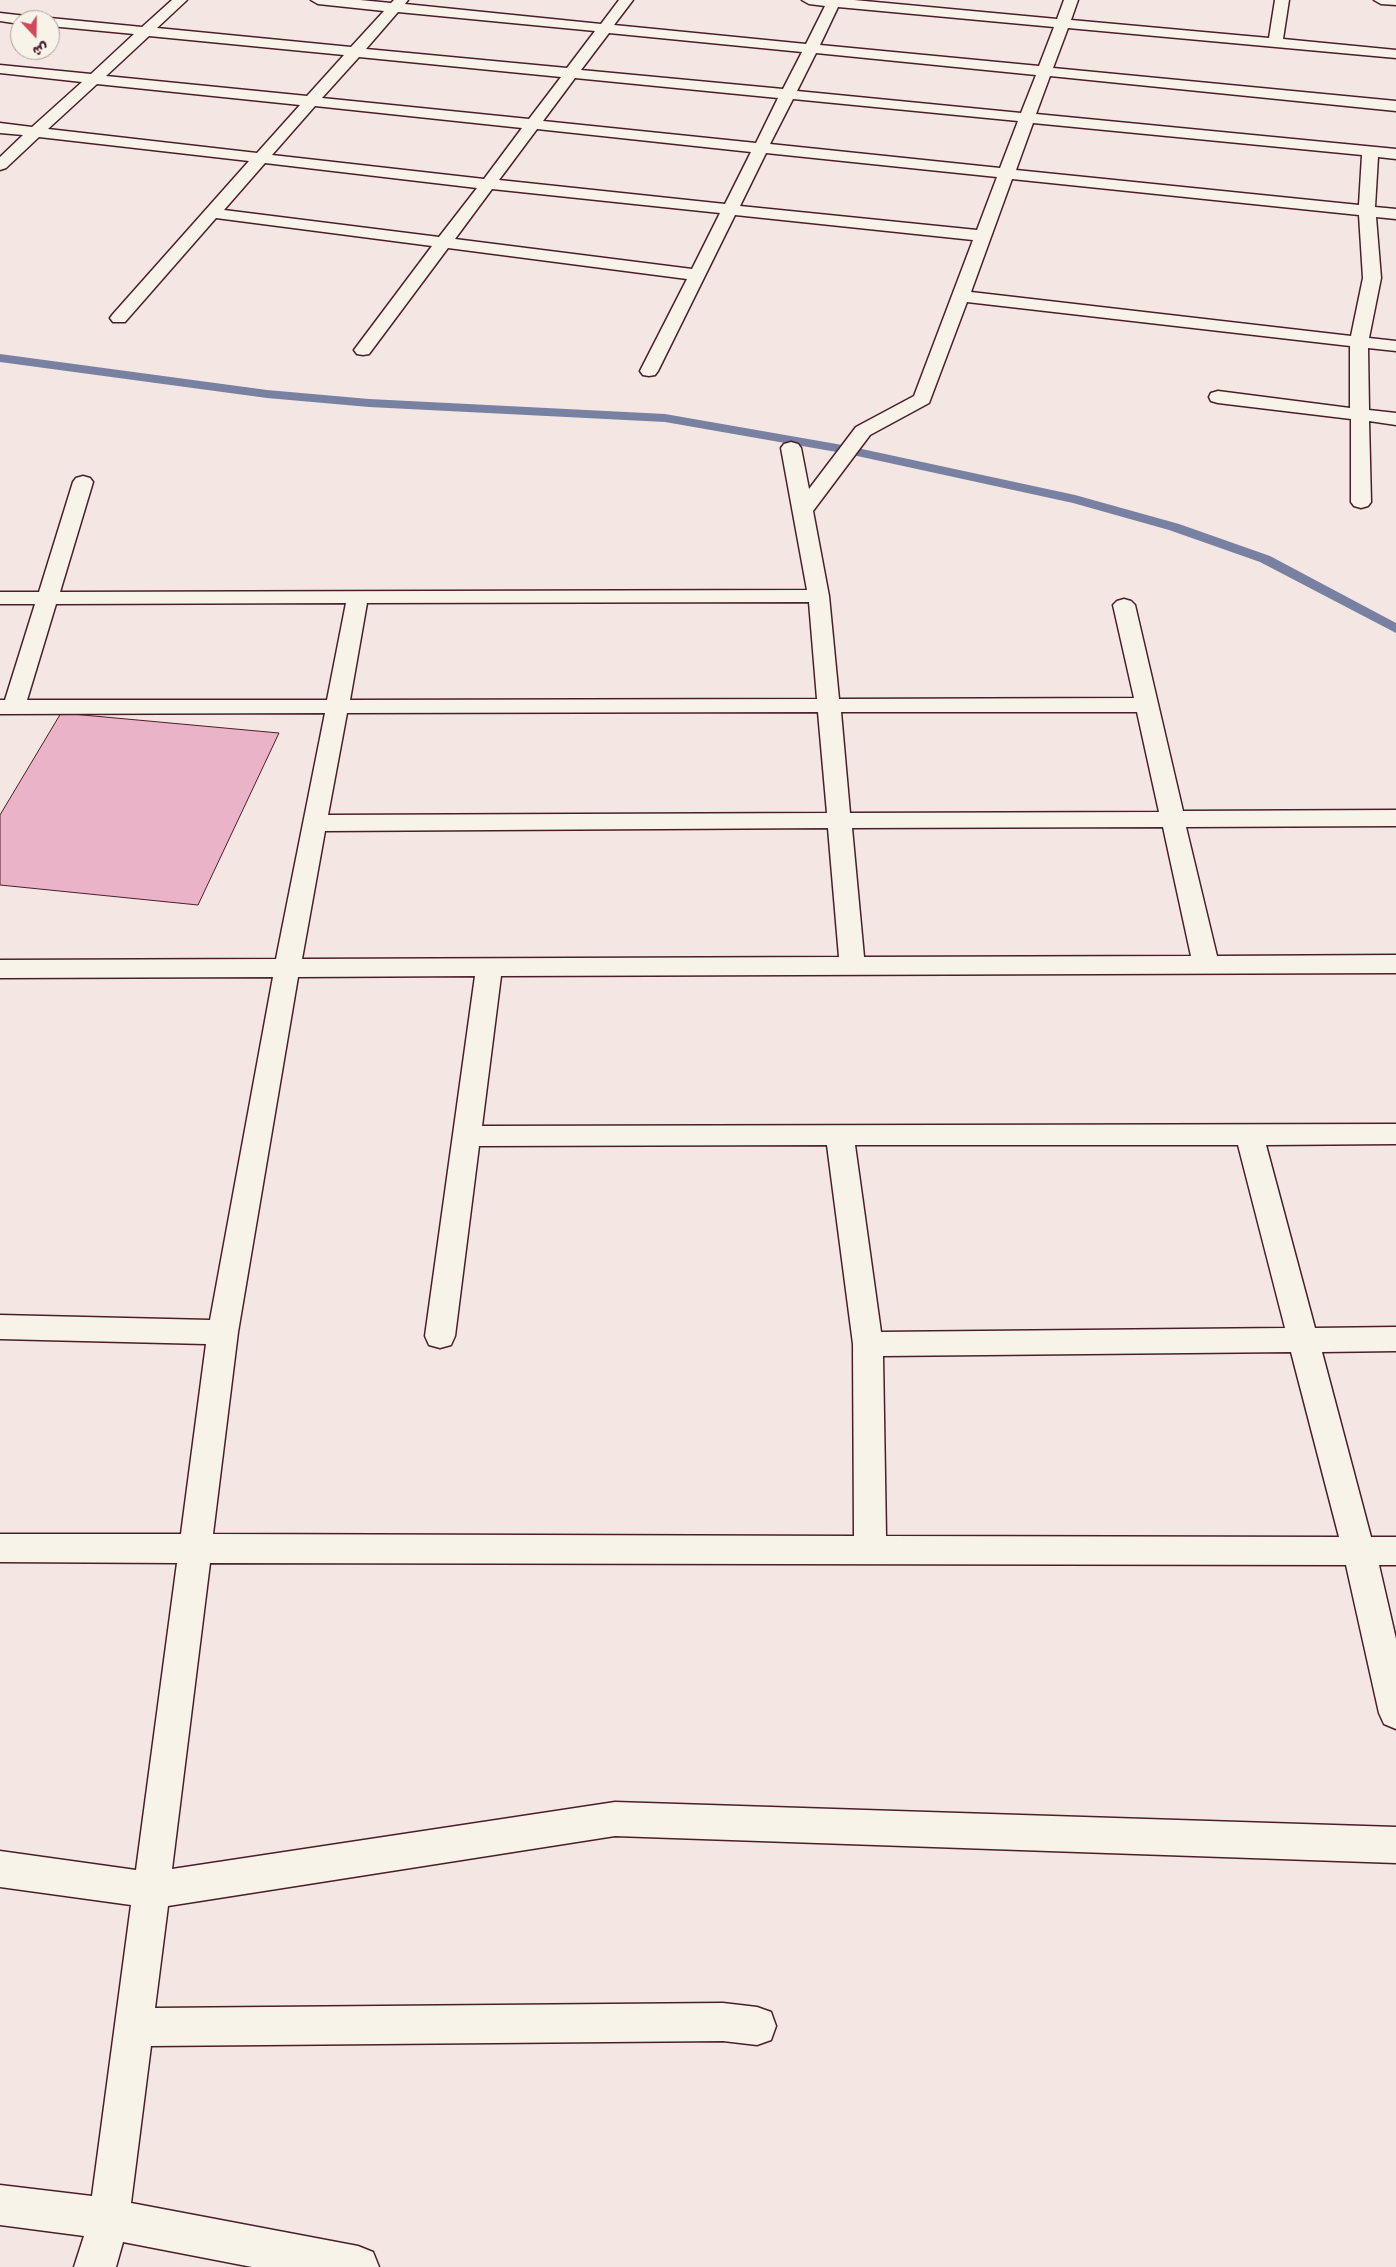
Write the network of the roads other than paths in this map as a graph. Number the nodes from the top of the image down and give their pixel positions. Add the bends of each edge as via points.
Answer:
1 (180, 0) edge
2 (318, 0) edge
3 (626, 0) edge
4 (809, 0) edge
5 (1072, 0) edge
6 (1282, 0) edge
7 (1381, 0) edge
8 (834, 1) edge
9 (1396, 1) edge
10 (398, 4) edge
11 (60, 23) edge
12 (1062, 23) junction
13 (605, 28) junction
14 (145, 32) junction
15 (1274, 42) junction
16 (810, 48) junction
17 (355, 52) junction
18 (1396, 54) edge
19 (0, 68) edge
20 (1043, 71) junction
21 (571, 73) junction
22 (95, 78) junction
23 (787, 94) junction
24 (312, 101) junction
25 (1396, 106) edge
26 (1028, 118) junction
27 (533, 124) junction
28 (0, 128) edge
29 (36, 132) junction
30 (761, 148) junction
31 (1370, 151) junction
32 (1396, 154) edge
33 (260, 159) junction
34 (0, 165) edge
35 (1007, 173) junction
36 (488, 184) junction
37 (730, 209) junction
38 (1367, 211) junction
39 (212, 213) junction
40 (1396, 214) edge
41 (983, 236) junction
42 (443, 244) junction
43 (697, 275) junction
44 (960, 296) junction
45 (119, 318) dead end
46 (1359, 342) junction
47 (1396, 346) edge
48 (363, 350) dead end
49 (649, 372) dead end
50 (1218, 397) dead end
51 (1360, 414) junction
52 (1396, 419) edge
53 (791, 448) dead end
54 (83, 482) dead end
55 (1361, 502) dead end
56 (803, 510) junction
57 (819, 596) junction
58 (358, 597) junction
59 (0, 598) edge
60 (48, 598) junction
61 (1124, 605) dead end
62 (1147, 705) junction
63 (337, 706) junction
64 (828, 706) junction
65 (7, 707) edge
66 (1396, 818) edge
67 (1172, 819) junction
68 (839, 821) junction
69 (315, 823) junction
70 (1396, 964) edge
71 (1206, 965) junction
72 (852, 966) junction
73 (287, 968) junction
74 (489, 968) junction
75 (0, 969) edge
76 (1249, 1134) junction
77 (1396, 1134) edge
78 (467, 1136) junction
79 (840, 1136) junction
80 (0, 1327) edge
81 (223, 1332) junction
82 (440, 1336) dead end
83 (1396, 1339) edge
84 (1303, 1340) junction
85 (868, 1344) junction
86 (0, 1548) edge
87 (195, 1550) junction
88 (1359, 1550) junction
89 (870, 1551) junction
90 (1396, 1551) edge
91 (1396, 1713) edge
92 (1396, 1845) edge
93 (0, 1869) edge
94 (152, 1890) junction
95 (757, 2026) dead end
96 (134, 2027) junction
97 (0, 2205) edge
98 (110, 2219) junction
99 (95, 2267) edge
100 (358, 2267) edge

1 - 14 street
2 - 10 street
3 - 13 street
4 - 8 street
5 - 12 street
6 - 15 street
7 - 9 street
8 - 12 street
8 - 16 street
10 - 13 street
10 - 17 street
11 - 14 street
12 - 15 street
12 - 20 street
13 - 16 street
13 - 21 street
14 - 17 street
14 - 22 street
15 - 18 street
16 - 20 street
16 - 23 street
17 - 21 street
17 - 24 street
19 - 22 street
20 - 25 street
20 - 26 street
21 - 23 street
21 - 27 street
22 - 24 street
22 - 29 street
23 - 26 street
23 - 30 street
24 - 27 street
24 - 33 street
26 - 31 street
26 - 35 street
27 - 30 street
27 - 36 street
28 - 29 street
29 - 33 street
29 - 34 street
30 - 35 street
30 - 37 street
31 - 32 street
31 - 38 street
33 - 36 street
33 - 39 street
35 - 38 street
35 - 41 street
36 - 37 street
36 - 42 street
37 - 41 street
37 - 43 street
38 - 40 street
38 - 46 street via 1380,279
39 - 42 street
39 - 45 street
41 - 44 street
42 - 43 street
42 - 48 street
43 - 49 street
44 - 46 street
44 - 56 street via 922,399 863,431
46 - 47 street
46 - 51 street
50 - 51 street
51 - 52 street
51 - 55 street
53 - 56 street
54 - 60 street
56 - 57 street
57 - 58 street
57 - 64 street
58 - 60 street
58 - 63 street
59 - 60 street
60 - 65 street
61 - 62 street
62 - 64 street
62 - 67 street
63 - 64 street
63 - 65 street
63 - 69 street
64 - 68 street
66 - 67 street
67 - 68 street
67 - 71 street
68 - 69 street
68 - 72 street
69 - 73 street
70 - 71 street
71 - 72 street
72 - 74 street
73 - 74 street
73 - 75 street
73 - 81 street
74 - 78 street
76 - 77 street
76 - 79 street
76 - 84 street
78 - 79 street
78 - 82 street
79 - 85 street
80 - 81 street
81 - 87 street
83 - 84 street
84 - 85 street
84 - 88 street
85 - 89 street
86 - 87 street
87 - 89 street
87 - 94 street
88 - 89 street
88 - 90 street
88 - 91 street
92 - 94 street via 615,1819
93 - 94 street
94 - 96 street
95 - 96 street via 713,2022
96 - 98 street
97 - 98 street
98 - 99 street
98 - 100 street

